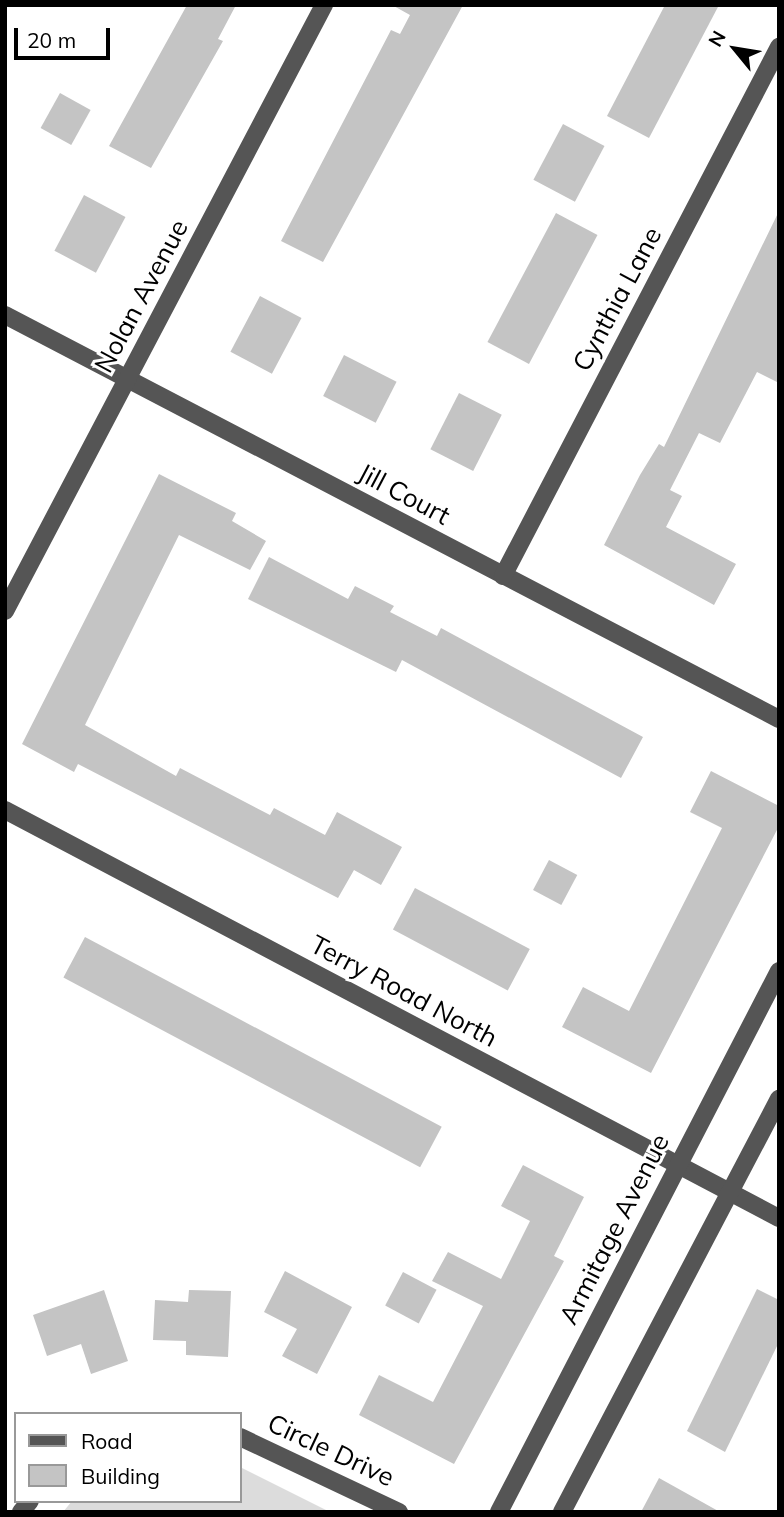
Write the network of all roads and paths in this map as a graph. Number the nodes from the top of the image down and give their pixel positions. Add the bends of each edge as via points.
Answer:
1 (324, 5) edge
2 (779, 47) edge
3 (5, 315) edge
4 (127, 380) junction
5 (503, 576) junction
6 (5, 611) edge
7 (779, 719) edge
8 (5, 810) edge
9 (779, 971) edge
10 (779, 1098) edge
11 (675, 1164) junction
12 (727, 1195) junction
13 (779, 1218) edge
14 (242, 1438) edge
15 (399, 1512) edge
16 (499, 1512) edge
17 (562, 1512) edge

1 - 4 street, Nolan Avenue
2 - 5 street, Cynthia Lane
3 - 4 street, Jill Court
4 - 5 street, Jill Court
4 - 6 street, Nolan Avenue
5 - 7 street, Jill Court
8 - 11 street, Terry Road North
9 - 11 street, Armitage Avenue
10 - 12 street
11 - 12 street, Terry Road North
11 - 16 street, Armitage Avenue
12 - 13 street, Terry Road North
12 - 17 street
14 - 15 street, Circle Drive

